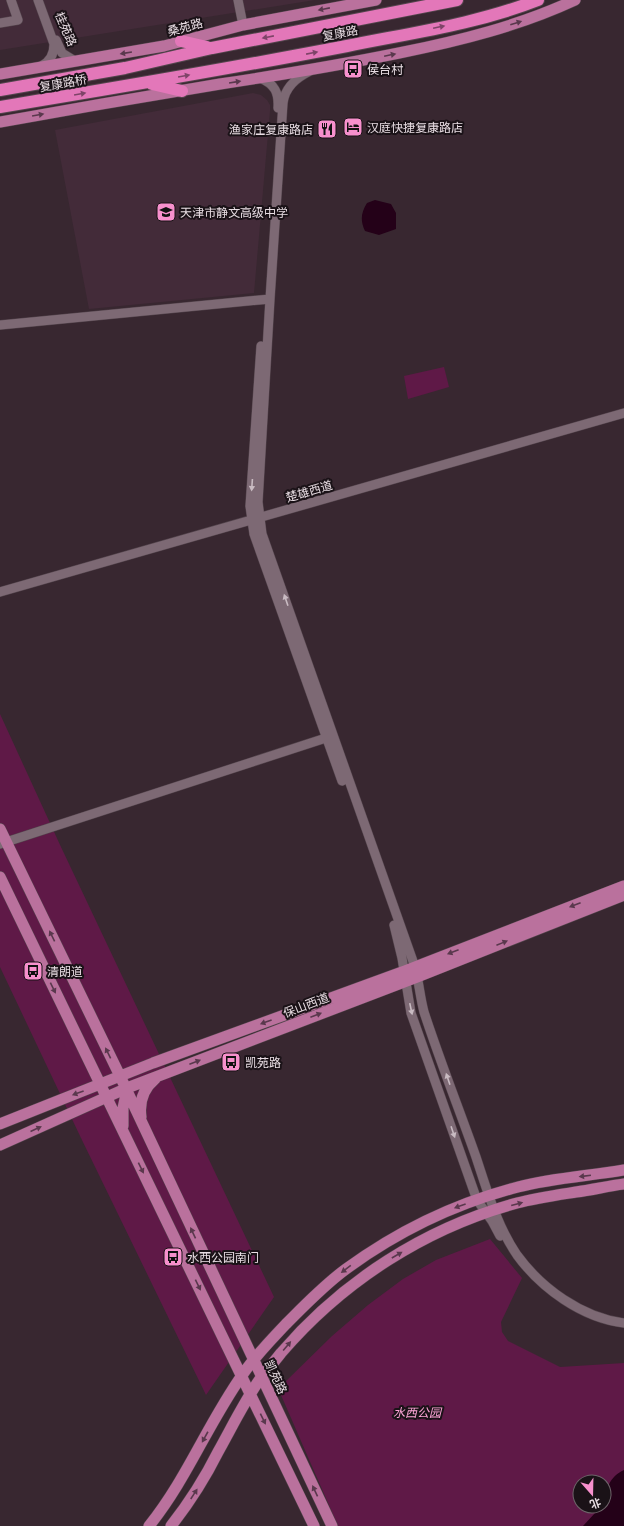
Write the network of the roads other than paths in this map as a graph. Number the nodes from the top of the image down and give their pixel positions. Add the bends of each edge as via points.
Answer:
1 (12, 0) edge
2 (38, 0) edge
3 (41, 0) edge
4 (238, 0) edge
5 (376, 0) edge
6 (457, 0) edge
7 (538, 0) edge
8 (575, 0) edge
9 (360, 1) edge
10 (345, 3) edge
11 (0, 23) edge
12 (243, 25) junction
13 (181, 41) junction
14 (164, 46) junction
15 (212, 48) junction
16 (75, 61) junction
17 (142, 64) junction
18 (39, 67) junction
19 (234, 67) junction
20 (311, 70) junction
21 (0, 74) edge
22 (260, 78) junction
23 (145, 83) junction
24 (199, 88) junction
25 (0, 90) edge
26 (182, 91) junction
27 (0, 107) edge
28 (0, 122) edge
29 (282, 130) junction
30 (302, 132) dead end
31 (267, 300) junction
32 (0, 325) edge
33 (624, 413) edge
34 (255, 518) junction
35 (0, 592) edge
36 (330, 736) junction
37 (0, 829) edge
38 (3, 843) edge
39 (0, 877) edge
40 (624, 886) edge
41 (624, 895) edge
42 (411, 974) junction
43 (154, 1064) junction
44 (120, 1076) junction
45 (158, 1076) junction
46 (100, 1085) junction
47 (126, 1089) junction
48 (106, 1098) junction
49 (0, 1124) edge
50 (143, 1126) junction
51 (124, 1133) junction
52 (0, 1145) edge
53 (624, 1170) edge
54 (624, 1184) edge
55 (489, 1195) junction
56 (477, 1200) junction
57 (491, 1211) junction
58 (624, 1323) edge
59 (624, 1328) edge
60 (240, 1331) junction
61 (227, 1346) junction
62 (253, 1359) junction
63 (244, 1376) junction
64 (262, 1377) junction
65 (250, 1393) junction
66 (224, 1403) junction
67 (239, 1411) junction
68 (149, 1526) edge
69 (172, 1526) edge
70 (314, 1526) edge
71 (332, 1526) edge

1 - 11 street via 18,20
2 - 18 street, 桂苑路 via 54,44 51,58
3 - 16 street, 桂苑路 via 59,49
4 - 12 street
5 - 9 main road, 桑苑路
6 -> 15 highway, 复康路
19 -> 7 highway, 复康路 via 472,20
20 -> 8 main road via 416,50 484,33 521,22
9 - 10 main road, 桑苑路
10 -> 12 main road, 桑苑路
12 - 13 main road, 桑苑路
13 - 14 main road, 桑苑路
13 - 15 highway
14 -> 16 main road, 桑苑路
14 - 17 main road
15 - 17 highway, 复康路
16 - 18 main road, 桑苑路
17 - 25 highway, 复康路桥
18 - 21 main road, 桑苑路
23 -> 19 highway, 复康路
19 - 24 main road
20 - 22 main road
20 - 29 street via 298,78 285,93
24 -> 22 main road
22 - 31 street via 272,85 278,99
23 - 26 highway
27 -> 23 highway, 复康路桥
24 - 26 main road
28 -> 26 main road
29 - 30 street
29 - 31 street
31 - 32 street
31 - 34 street via 258,502
33 - 34 street, 楚雄西道
34 - 35 street, 楚雄西道
34 - 36 street
36 - 38 street
36 - 42 street
37 - 38 main road, 凯苑路
44 -> 38 main road, 凯苑路
39 -> 46 main road
40 -> 42 main road, 保山西道
42 -> 41 main road, 保山西道
42 -> 43 main road, 保山西道
45 -> 42 main road, 保山西道
55 -> 42 street
42 -> 56 street via 411,1013
43 - 44 main road, 保山西道
43 - 47 main road via 137,1075
44 - 46 main road, 保山西道
44 - 47 main road, 凯苑路
45 - 47 main road, 保山西道
45 - 50 main road via 142,1096 140,1106
46 - 48 main road
46 -> 49 main road, 保山西道
47 - 48 main road, 保山西道
47 - 50 main road, 凯苑路
47 - 51 main road via 122,1114
48 - 51 main road
52 -> 48 main road, 保山西道
60 -> 50 main road, 凯苑路
51 -> 61 main road
53 -> 55 main road via 551,1180
57 -> 54 main road via 546,1197
55 - 56 main road
55 - 57 street
56 - 57 street
56 -> 62 main road via 405,1230 345,1269 317,1293
57 - 58 street via 517,1255 539,1280 556,1294 586,1311
57 - 59 street via 515,1259 538,1285 585,1316
64 -> 57 main road via 292,1340 340,1294 388,1260 438,1233
60 - 62 main road, 凯苑路
60 - 63 main road
61 - 63 main road
61 - 66 main road via 232,1378
62 - 63 main road
62 - 64 main road, 凯苑路
63 - 65 main road
63 - 66 main road
63 - 67 main road via 245,1392
64 - 65 main road
71 -> 64 main road, 凯苑路
65 - 67 main road
65 -> 70 main road
66 -> 68 main road via 174,1492
69 -> 67 main road via 200,1485

